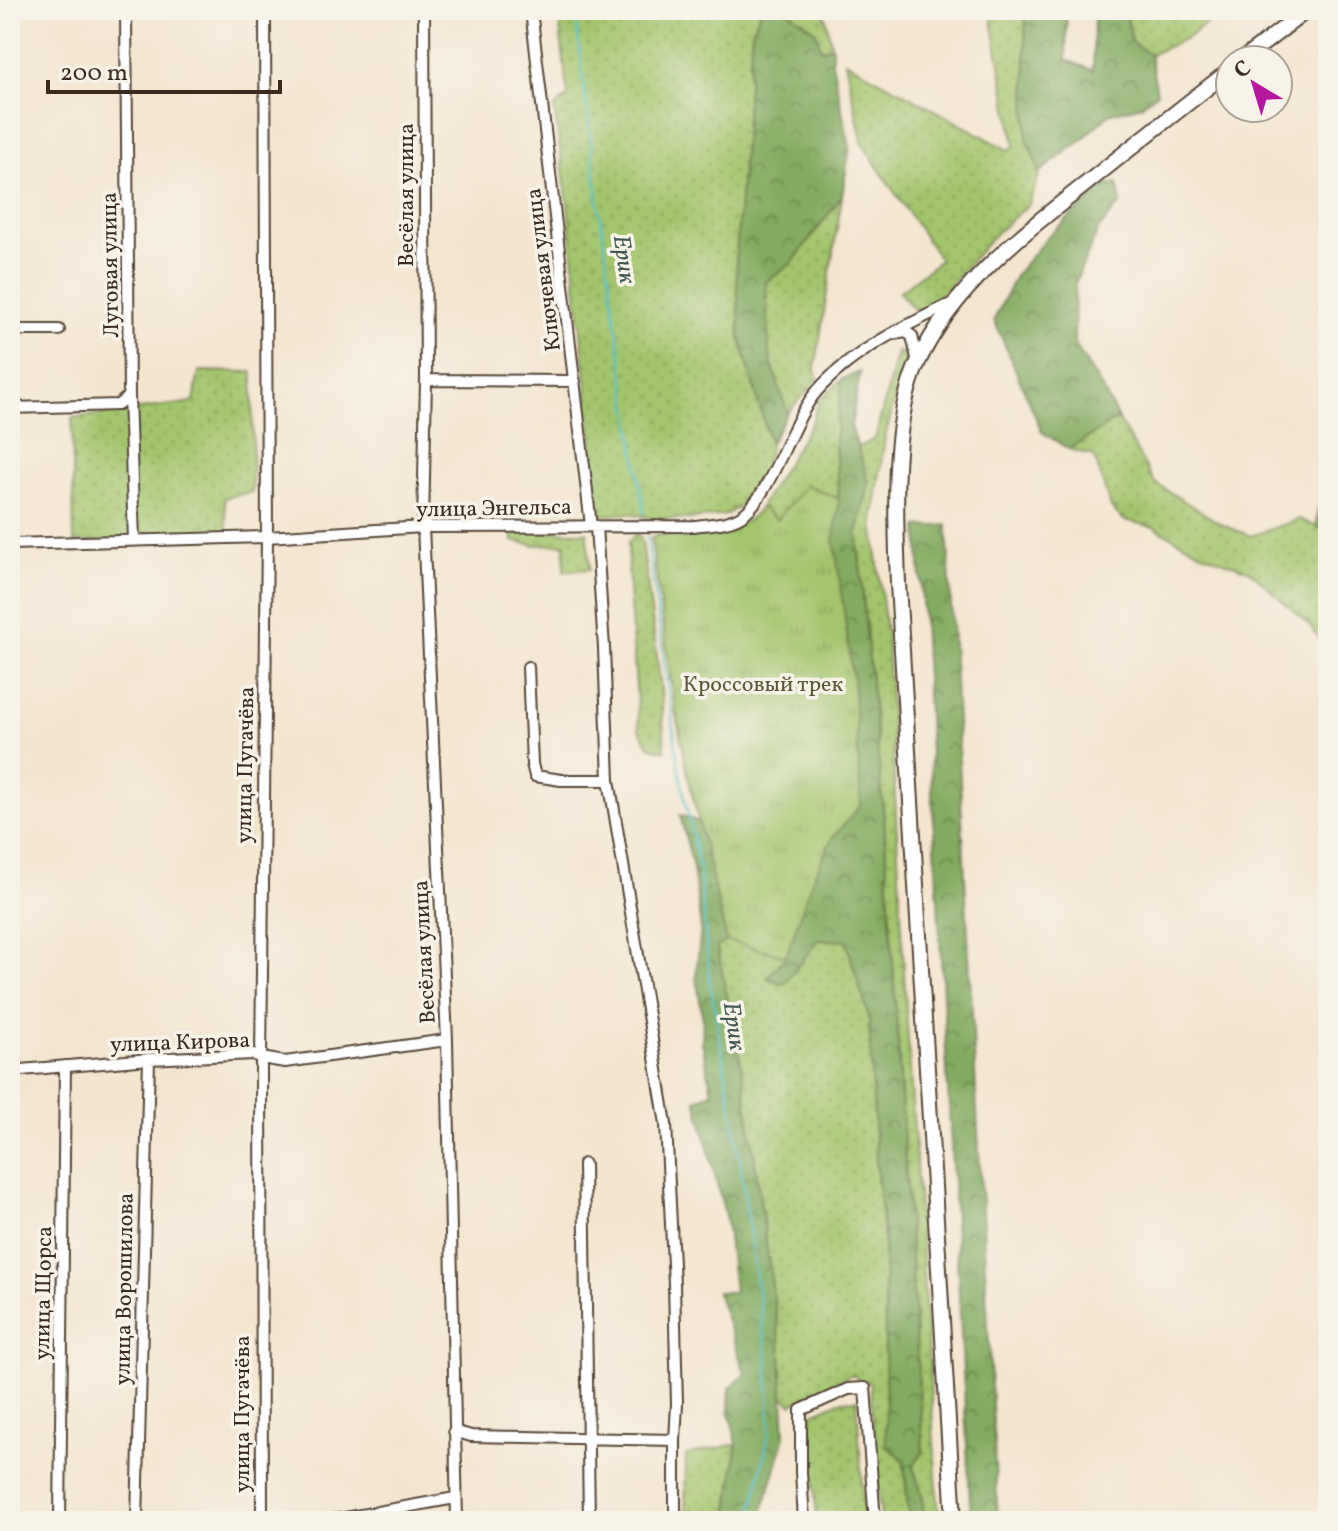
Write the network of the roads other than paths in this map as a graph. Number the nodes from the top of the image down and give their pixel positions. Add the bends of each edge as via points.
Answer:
1 (126, 10) edge
2 (265, 10) edge
3 (424, 10) edge
4 (531, 10) edge
5 (1307, 10) edge
6 (1263, 44) edge
7 (1214, 83) edge
8 (957, 301) junction
9 (10, 330) edge
10 (59, 330) dead end
11 (887, 335) junction
12 (918, 364) junction
13 (426, 380) junction
14 (575, 381) junction
15 (129, 396) junction
16 (10, 408) edge
17 (594, 526) junction
18 (423, 527) junction
19 (267, 537) junction
20 (134, 540) junction
21 (10, 544) edge
22 (528, 667) dead end
23 (609, 780) junction
24 (447, 1040) junction
25 (261, 1058) junction
26 (149, 1059) junction
27 (65, 1066) junction
28 (10, 1071) edge
29 (584, 1164) dead end
30 (454, 1431) junction
31 (589, 1438) junction
32 (675, 1440) junction
33 (455, 1498) junction
34 (60, 1521) edge
35 (137, 1521) edge
36 (262, 1521) edge
37 (328, 1521) edge
38 (457, 1521) edge
39 (589, 1521) edge
40 (675, 1521) edge
41 (804, 1521) edge
42 (875, 1521) edge
43 (954, 1521) edge

1 - 15 street, Луговая улица
2 - 19 street, улица Пугачёва
3 - 13 street, Весёлая улица
4 - 14 street, Ключевая улица
5 - 6 highway
7 - 8 highway via 1025,232
8 - 11 street, улица Энгельса
8 - 12 highway
9 - 10 street
11 - 12 street via 912,336
11 - 17 street, улица Энгельса via 815,393 754,505 740,517 694,526
12 - 43 highway via 902,428 895,503
13 - 14 street
13 - 18 street, Весёлая улица
14 - 17 street, Ключевая улица
15 - 16 street via 118,405
15 - 20 street, Луговая улица
17 - 18 street, улица Энгельса
17 - 23 street, Ключевая улица
18 - 19 street, улица Энгельса
18 - 24 street, Весёлая улица
19 - 20 street, улица Энгельса
19 - 25 street, улица Пугачёва
20 - 21 street, улица Энгельса
22 - 23 street via 535,776
23 - 32 street, Ключевая улица via 666,1124
24 - 25 street, улица Кирова via 285,1062
24 - 30 street, Весёлая улица
25 - 26 street, улица Кирова via 253,1054
25 - 36 street, улица Пугачёва
26 - 27 street, улица Кирова
26 - 35 street, улица Ворошилова
27 - 28 street, улица Кирова
27 - 34 street, улица Щорса
29 - 31 street
30 - 31 street via 471,1436
30 - 33 street, Весёлая улица
31 - 32 street
31 - 39 street
32 - 40 street, Ключевая улица
33 - 37 street
33 - 38 street, Весёлая улица
41 - 42 street via 801,1410 848,1389 865,1388

